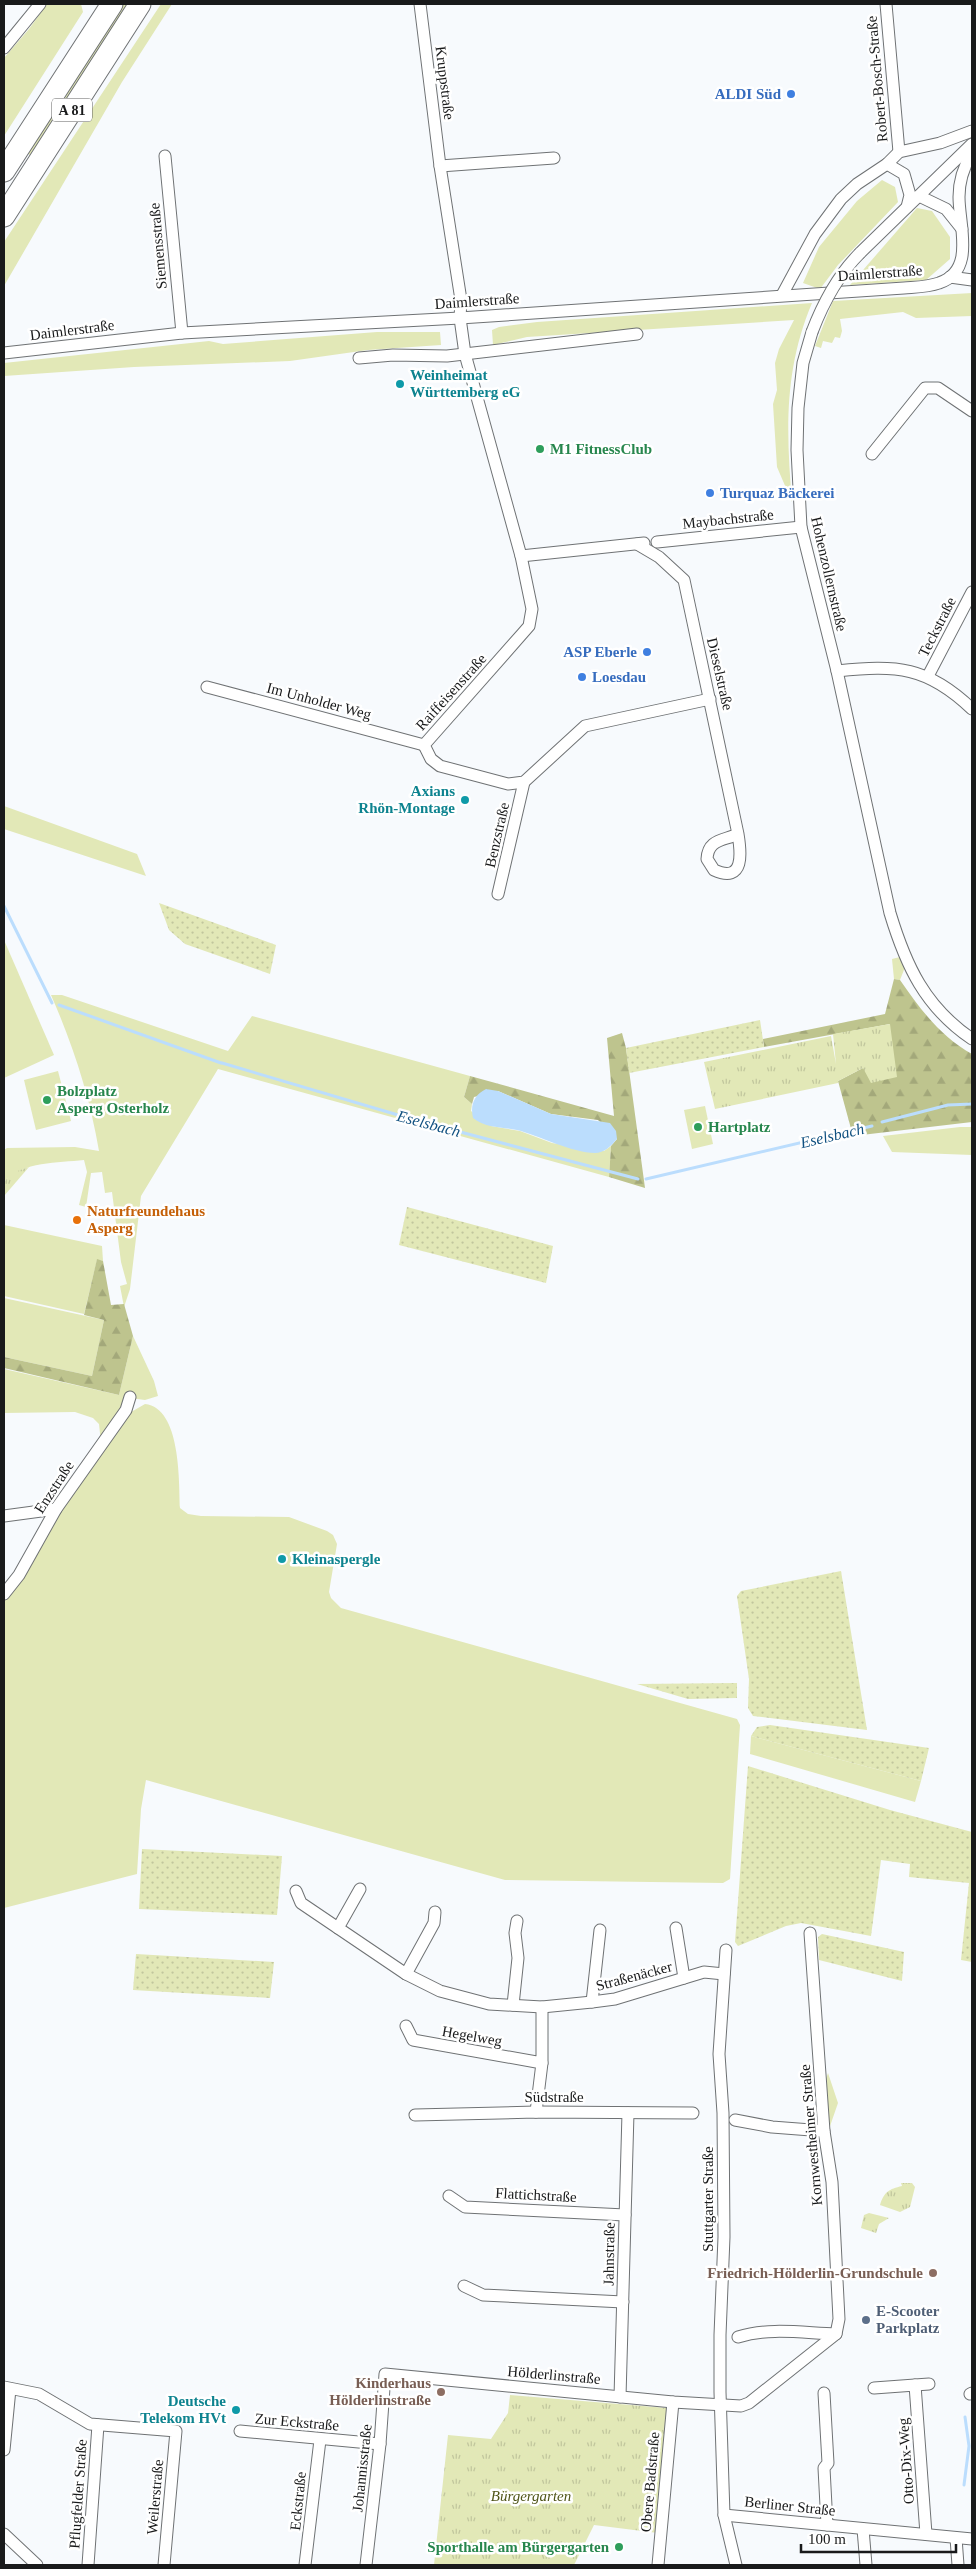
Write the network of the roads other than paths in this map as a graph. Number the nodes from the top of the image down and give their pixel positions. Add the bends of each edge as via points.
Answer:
1 (40, 4) edge
2 (112, 4) edge
3 (140, 4) edge
4 (420, 4) edge
5 (886, 4) edge
6 (4, 48) edge
7 (972, 131) edge
8 (972, 144) edge
9 (899, 152) junction
10 (972, 153) edge
11 (165, 156) dead end
12 (554, 158) dead end
13 (887, 164) junction
14 (440, 166) junction
15 (4, 170) edge
16 (919, 196) junction
17 (907, 206) junction
18 (4, 216) edge
19 (962, 229) junction
20 (950, 277) junction
21 (972, 280) edge
22 (782, 295) junction
23 (461, 300) joint
24 (460, 318) junction
25 (182, 333) junction
26 (637, 334) dead end
27 (4, 353) edge
28 (465, 354) junction
29 (360, 358) dead end
30 (971, 407) edge
31 (872, 454) dead end
32 (801, 527) junction
33 (637, 544) junction
34 (521, 556) junction
35 (972, 592) edge
36 (837, 672) junction
37 (928, 676) junction
38 (206, 687) dead end
39 (710, 699) junction
40 (972, 710) edge
41 (424, 745) junction
42 (524, 782) junction
43 (738, 834) dead end
44 (498, 894) dead end
45 (972, 1039) edge
46 (130, 1397) dead end
47 (56, 1508) junction
48 (4, 1516) edge
49 (4, 1594) edge
50 (360, 1889) dead end
51 (296, 1891) dead end
52 (435, 1912) dead end
53 (517, 1921) dead end
54 (338, 1928) junction
55 (676, 1928) dead end
56 (600, 1930) dead end
57 (810, 1933) dead end
58 (726, 1950) dead end
59 (406, 1974) junction
60 (724, 1974) junction
61 (684, 1978) junction
62 (592, 2002) junction
63 (513, 2005) junction
64 (542, 2007) junction
65 (406, 2026) dead end
66 (542, 2063) junction
67 (536, 2112) junction
68 (628, 2112) junction
69 (693, 2113) dead end
70 (415, 2116) dead end
71 (735, 2120) dead end
72 (824, 2131) junction
73 (449, 2196) dead end
74 (624, 2215) junction
75 (464, 2286) dead end
76 (623, 2302) junction
77 (836, 2334) junction
78 (738, 2338) dead end
79 (385, 2374) joint
80 (929, 2384) dead end
81 (915, 2385) junction
82 (7, 2388) edge
83 (874, 2388) dead end
84 (824, 2393) dead end
85 (620, 2397) junction
86 (672, 2402) junction
87 (720, 2406) junction
88 (98, 2425) junction
89 (240, 2432) dead end
90 (320, 2440) junction
91 (380, 2444) junction
92 (4, 2450) edge
93 (724, 2515) junction
94 (828, 2525) junction
95 (863, 2529) junction
96 (4, 2534) edge
97 (926, 2534) junction
98 (956, 2538) junction
99 (972, 2539) edge
100 (37, 2565) edge
101 (88, 2565) edge
102 (164, 2565) edge
103 (306, 2565) edge
104 (366, 2565) edge
105 (658, 2565) edge
106 (736, 2565) edge
107 (866, 2565) edge
108 (958, 2565) edge

1 - 6 street
2 - 15 highway, A 81
3 - 18 highway, A 81
4 - 14 street, Kruppstraße
5 - 9 street, Robert-Bosch-Straße
7 - 9 street, Robert-Bosch-Straße via 940,143
8 - 16 street, Hohenzollernstraße
9 - 13 street, Robert-Bosch-Straße
10 - 19 street via 961,178
11 - 25 street, Siemensstraße
12 - 14 street
13 - 17 street, Robert-Bosch-Straße via 904,174 910,195
13 - 22 street, Robert-Bosch-Straße via 869,174 842,199 815,234
14 - 23 street, Kruppstraße
16 - 17 street, Hohenzollernstraße
16 - 19 street via 946,209
17 - 32 street, Hohenzollernstraße, bridge via 844,272 812,332 803,364 798,408
19 - 20 street via 963,260
20 - 21 street, Daimlerstraße
20 - 22 street, Daimlerstraße via 924,286
22 - 24 street, Daimlerstraße
23 - 24 street, Raiffeisenstraße
24 - 25 street, Daimlerstraße
24 - 28 street, Raiffeisenstraße
25 - 27 street, Daimlerstraße
26 - 28 street
28 - 29 street
28 - 34 street, Raiffeisenstraße
30 - 31 street via 938,388 925,388
32 - 33 street, Maybachstraße
32 - 36 street, Hohenzollernstraße
33 - 34 street, Maybachstraße
33 - 39 street, Dieselstraße via 659,557 684,580
34 - 41 street, Raiffeisenstraße via 532,609 529,626
35 - 37 street, Teckstraße
36 - 37 street via 893,668
36 - 45 street, Hohenzollernstraße via 890,913 902,951 916,981 937,1009
37 - 40 street
38 - 41 street, Im Unholder Weg
39 - 42 street via 585,726
39 - 43 street, Dieselstraße
41 - 42 street, Raiffeisenstraße via 431,759 440,766 508,784
42 - 44 street, Benzstraße
46 - 47 street, Enzstraße via 126,1410
47 - 48 street
47 - 49 street, Enzstraße via 19,1575
50 - 54 street
51 - 54 street, Straßenäcker via 301,1903
52 - 59 street via 434,1923
53 - 63 street via 518,1958
54 - 59 street, Straßenäcker
55 - 61 street, Straßenäcker
56 - 62 street, Straßenäcker
57 - 72 street, Kornwestheimer Straße
58 - 60 street, Stuttgarter Straße
59 - 63 street, Straßenäcker via 440,1991 466,1999
60 - 61 street, Straßenäcker via 704,1972
60 - 87 street, Stuttgarter Straße via 719,2054 724,2237
61 - 62 street, Straßenäcker via 615,1999
62 - 64 street, Straßenäcker
63 - 64 street, Straßenäcker
64 - 66 street
65 - 66 street, Hegelweg via 413,2040
66 - 67 street
67 - 68 street, Südstraße
67 - 70 street, Südstraße
68 - 69 street, Südstraße
68 - 74 street, Jahnstraße
71 - 72 street
72 - 77 street, Kornwestheimer Straße via 833,2197 839,2319
73 - 74 street, Flattichstraße via 465,2207
74 - 76 street, Jahnstraße
75 - 76 street via 483,2295
76 - 85 street, Jahnstraße
77 - 78 street via 783,2330 754,2332
77 - 87 street via 749,2403
79 - 85 street, Hölderlinstraße
79 - 91 street, Johannisstraße
80 - 81 street
81 - 83 street
81 - 97 street, Otto-Dix-Weg
82 - 88 street via 39,2394 90,2424
82 - 92 street
84 - 94 street
85 - 86 street, Hölderlinstraße
86 - 87 street, Hölderlinstraße
86 - 105 street, Obere Badstraße
87 - 93 street, Stuttgarter Straße
88 - 101 street, Pflugfelder Straße
88 - 102 street, Weilerstraße via 176,2431
89 - 90 street, Zur Eckstraße
90 - 91 street, Zur Eckstraße
90 - 103 street, Eckstraße
91 - 104 street, Johannisstraße
93 - 94 street, Berliner Straße
93 - 106 street, Stuttgarter Straße
94 - 95 street, Berliner Straße
95 - 97 street, Berliner Straße
95 - 107 street
96 - 100 street
97 - 98 street, Berliner Straße
98 - 99 street, Berliner Straße
98 - 108 street

